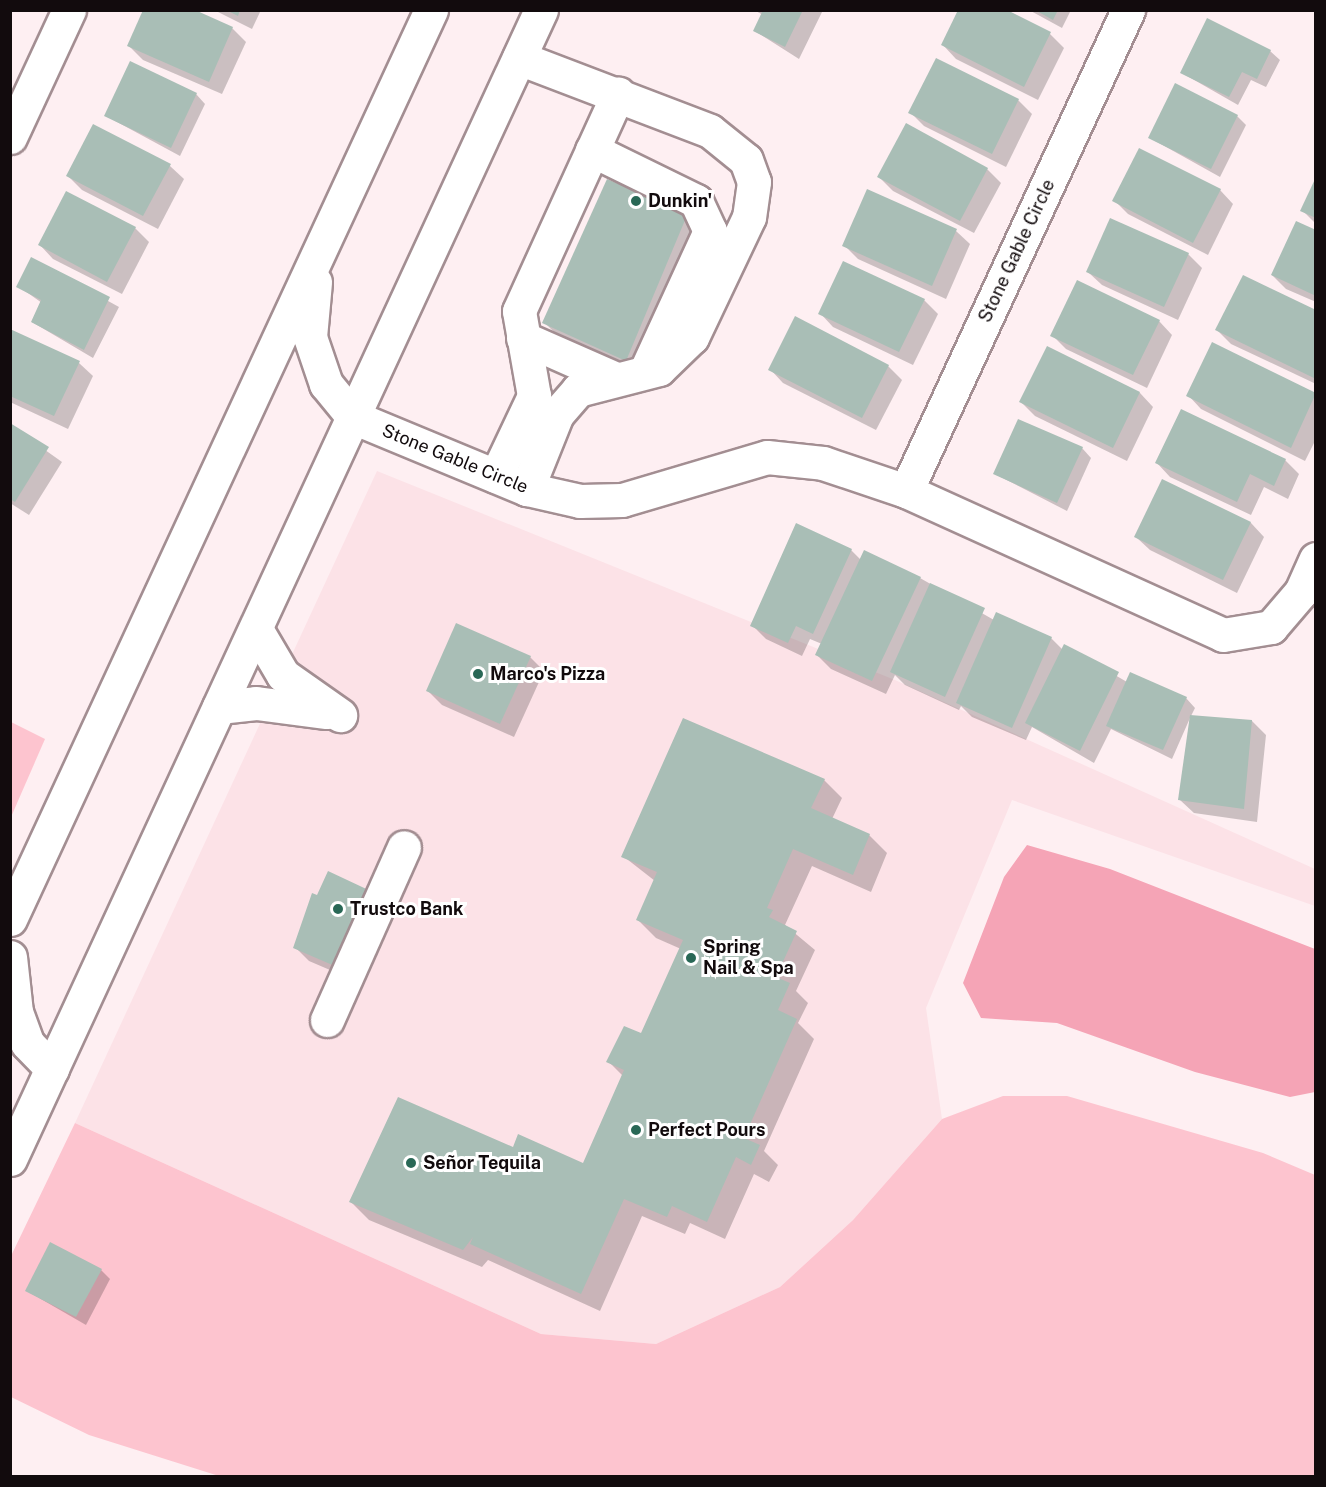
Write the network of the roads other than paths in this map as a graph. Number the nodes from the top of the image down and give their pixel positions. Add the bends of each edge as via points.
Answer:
1 (69, 10) edge
2 (431, 10) edge
3 (541, 10) edge
4 (1128, 10) edge
5 (519, 58) junction
6 (618, 94) junction
7 (10, 137) edge
8 (592, 150) junction
9 (318, 256) junction
10 (523, 338) junction
11 (630, 377) junction
12 (353, 417) junction
13 (496, 476) junction
14 (527, 489) junction
15 (906, 491) junction
16 (1316, 559) edge
17 (255, 629) junction
18 (219, 707) junction
19 (413, 851) dead end
20 (10, 919) edge
21 (10, 957) edge
22 (336, 1024) dead end
23 (52, 1069) junction
24 (10, 1159) edge

1 - 7 main road
2 - 9 main road
3 - 5 main road
4 - 15 main road, Stone Gable Circle
5 - 6 main road
5 - 12 main road
6 - 8 main road
6 - 11 main road via 710,131 746,160 754,182 749,216 692,337 658,369
8 - 10 main road via 519,311
8 - 11 main road via 696,201 710,231
9 - 12 main road via 310,337 326,384
9 - 20 main road
10 - 11 main road
10 - 13 main road via 534,396
11 - 14 main road via 578,390 557,414
12 - 13 main road, Stone Gable Circle
12 - 17 main road
13 - 14 main road, Stone Gable Circle
14 - 15 main road, Stone Gable Circle via 580,501 622,500 767,457 823,463
15 - 16 main road, Stone Gable Circle via 1223,635 1271,627 1301,592
17 - 18 main road
17 - 18 main road via 283,675 340,715 279,704
18 - 23 main road
19 - 22 main road
21 - 23 main road via 16,1012 27,1043
23 - 24 main road

